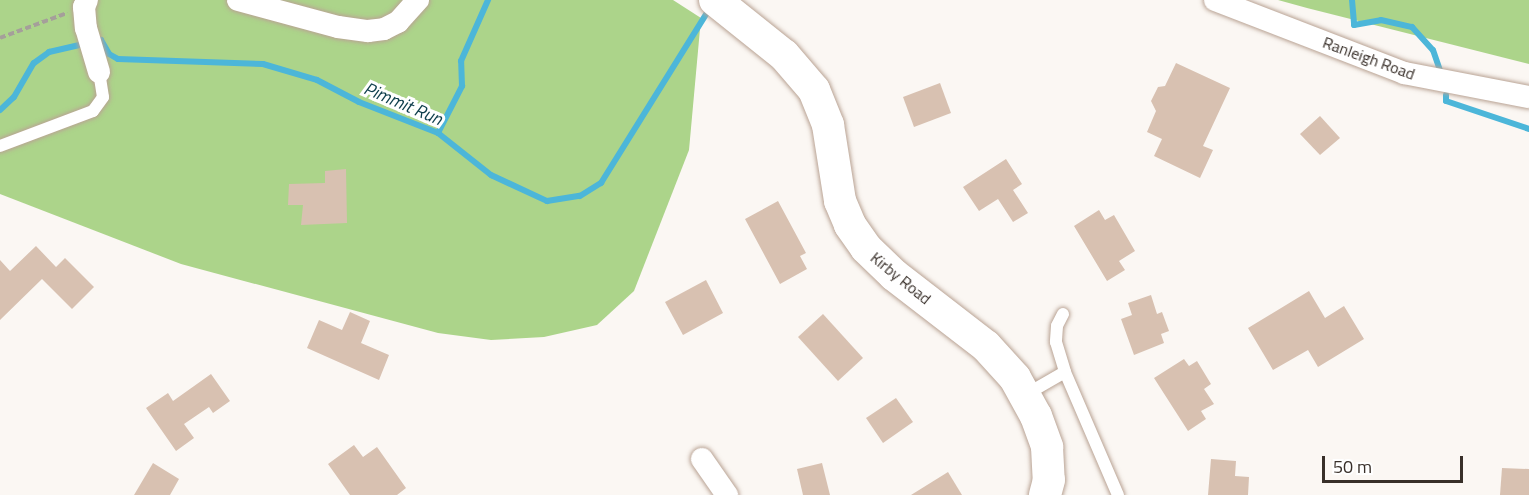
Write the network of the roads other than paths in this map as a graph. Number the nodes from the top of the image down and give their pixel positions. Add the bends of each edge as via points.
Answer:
1 (238, 0) edge
2 (418, 0) edge
3 (1215, 0) edge
4 (723, 6) edge
5 (86, 12) edge
6 (99, 72) joint
7 (1529, 97) edge
8 (0, 146) edge
9 (1063, 314) dead end
10 (1065, 372) junction
11 (1025, 395) junction
12 (702, 459) dead end
13 (727, 495) edge
14 (1045, 495) edge
15 (1118, 495) edge

1 - 2 street via 368,32 399,22
3 - 7 street, Ranleigh Road via 1404,73
4 - 11 main road, Kirby Road via 784,55 814,90 828,125 840,201 866,248 894,275 986,346
5 - 6 street
6 - 8 lane via 103,96 93,111
9 - 10 lane via 1056,342
10 - 11 lane
10 - 15 lane
11 - 14 main road, Kirby Road via 1047,447 1049,480
12 - 13 street

